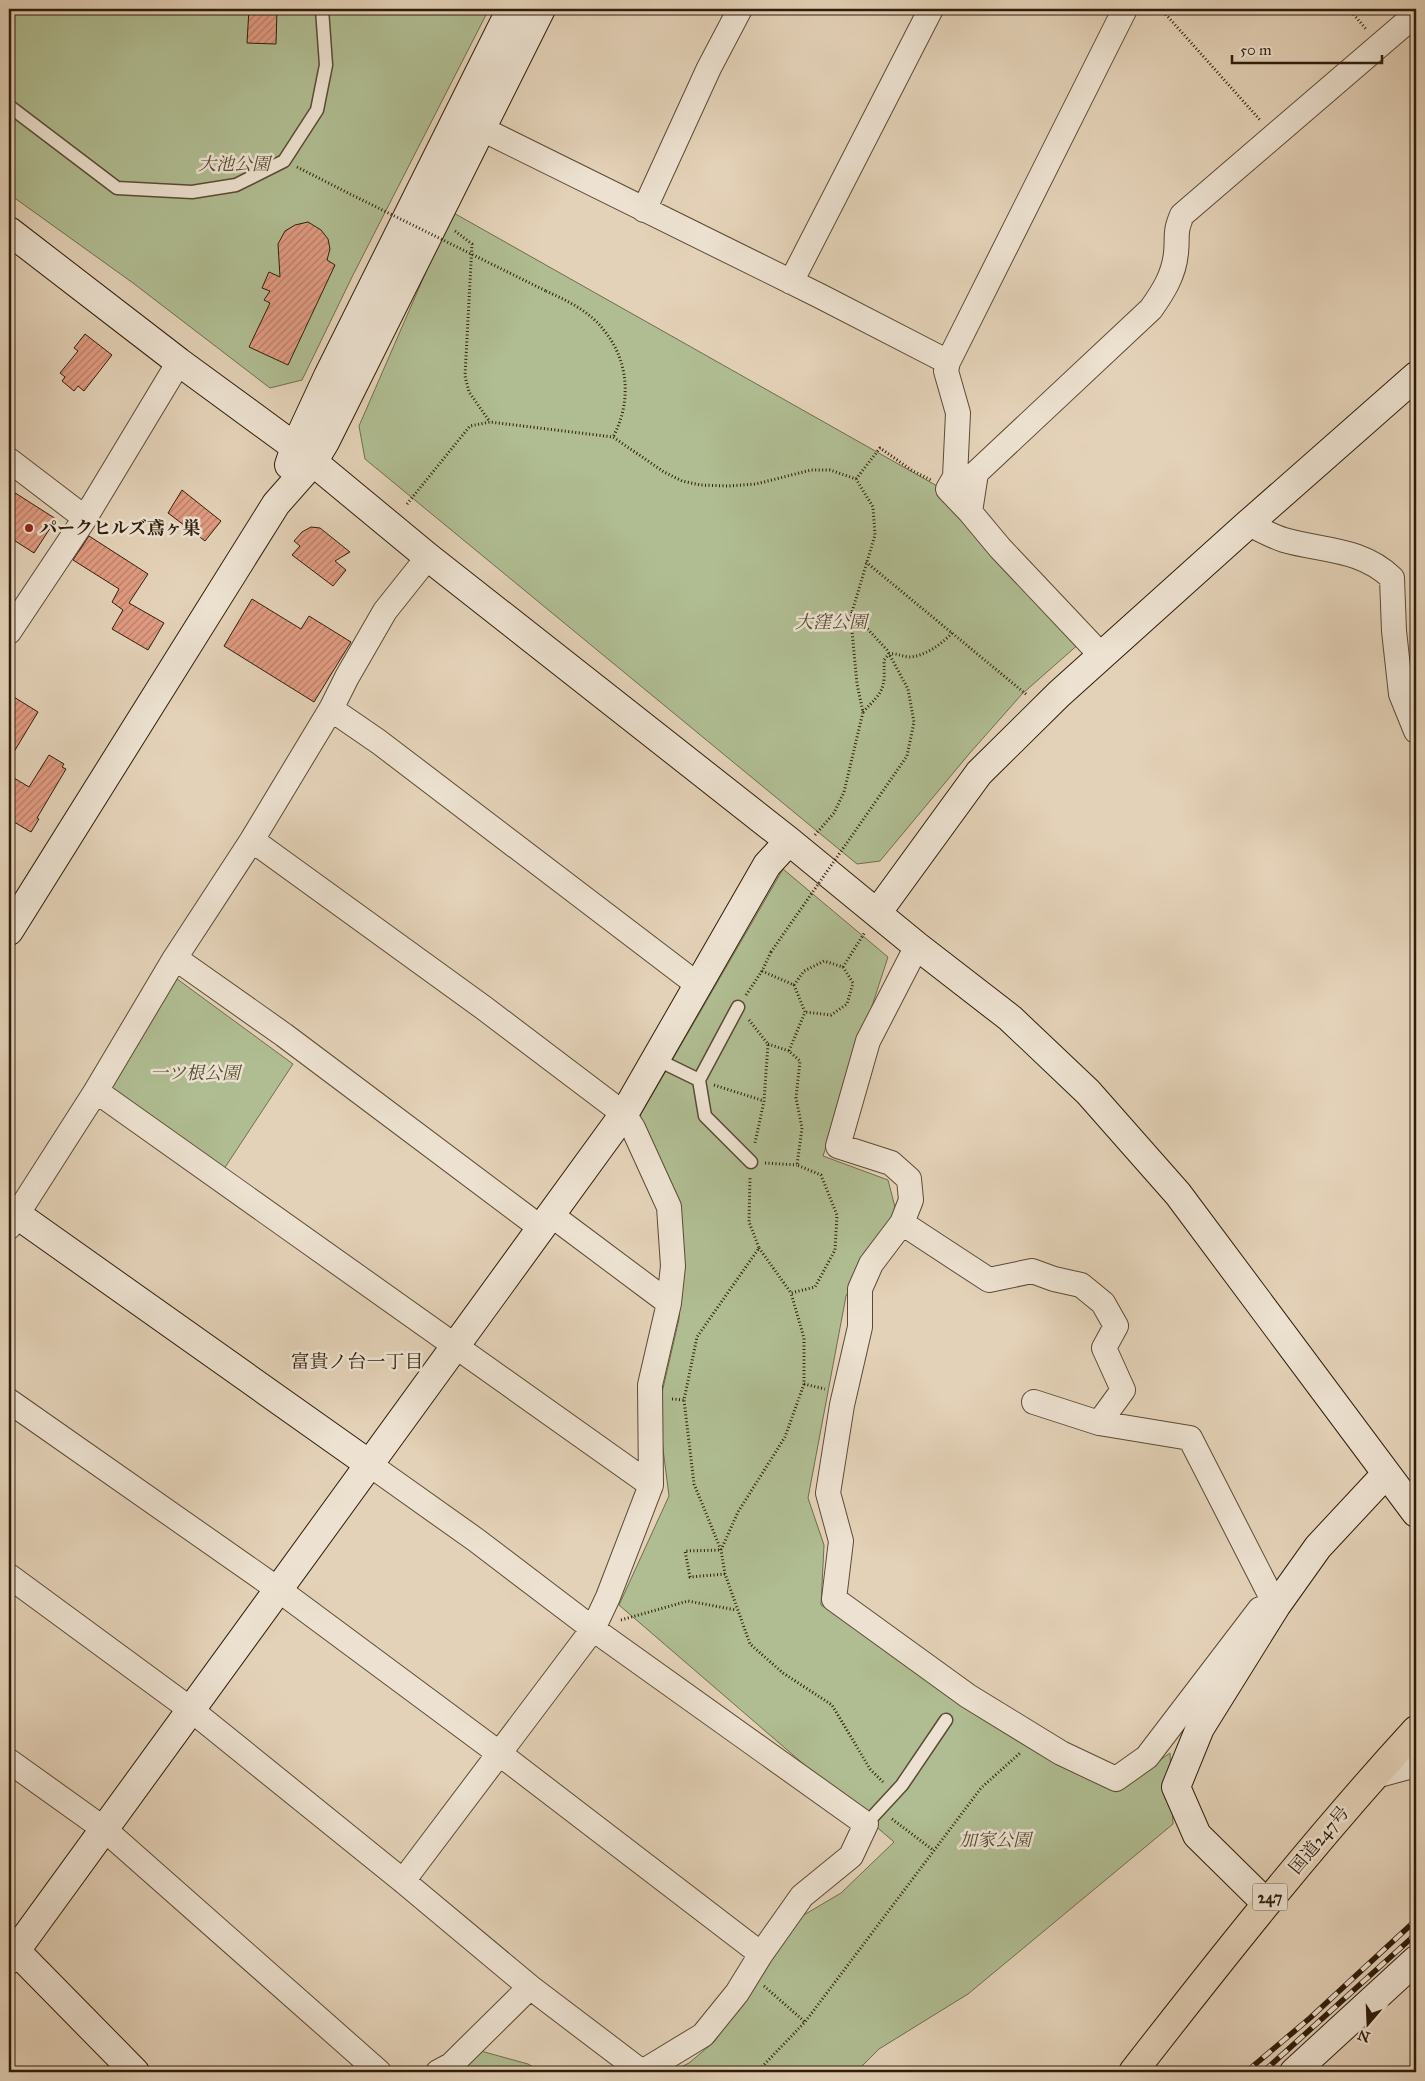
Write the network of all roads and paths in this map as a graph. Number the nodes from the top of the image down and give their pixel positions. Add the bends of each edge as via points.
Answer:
1 (322, 9) edge
2 (511, 9) edge
3 (541, 9) edge
4 (740, 9) edge
5 (931, 9) edge
6 (1125, 9) edge
7 (1161, 9) edge
8 (1349, 9) edge
9 (1416, 14) edge
10 (1380, 45) junction
11 (9, 106) edge
12 (482, 130) junction
13 (1274, 135) junction
14 (284, 161) junction
15 (644, 210) junction
16 (448, 226) dead end
17 (9, 230) edge
18 (791, 282) junction
19 (179, 362) junction
20 (948, 362) junction
21 (1416, 376) edge
22 (490, 422) junction
23 (613, 436) junction
24 (304, 455) junction
25 (9, 460) edge
26 (856, 479) junction
27 (949, 486) junction
28 (407, 504) dead end
29 (970, 512) junction
30 (85, 518) junction
31 (1248, 524) junction
32 (428, 557) junction
33 (866, 562) junction
34 (852, 612) junction
35 (9, 632) edge
36 (953, 632) junction
37 (889, 654) junction
38 (1102, 656) junction
39 (1028, 695) dead end
40 (331, 709) junction
41 (863, 712) junction
42 (1416, 731) edge
43 (815, 836) dead end
44 (252, 840) junction
45 (789, 841) junction
46 (877, 913) junction
47 (9, 931) edge
48 (917, 946) junction
49 (175, 958) junction
50 (843, 967) junction
51 (762, 971) junction
52 (698, 985) junction
53 (794, 985) junction
54 (738, 1007) junction
55 (805, 1012) junction
56 (768, 1044) junction
57 (789, 1051) junction
58 (656, 1059) junction
59 (699, 1080) junction
60 (96, 1091) junction
61 (764, 1101) junction
62 (624, 1114) junction
63 (751, 1162) junction
64 (797, 1165) junction
65 (11, 1216) edge
66 (546, 1221) junction
67 (902, 1223) junction
68 (759, 1248) junction
69 (791, 1293) junction
70 (669, 1303) junction
71 (455, 1345) junction
72 (9, 1402) edge
73 (1034, 1402) dead end
74 (1099, 1424) junction
75 (370, 1464) junction
76 (1392, 1482) junction
77 (651, 1484) junction
78 (1416, 1513) edge
79 (722, 1550) junction
80 (725, 1574) junction
81 (9, 1576) edge
82 (278, 1590) junction
83 (1276, 1606) junction
84 (736, 1610) junction
85 (595, 1624) junction
86 (190, 1709) junction
87 (946, 1720) dead end
88 (1416, 1730) edge
89 (1038, 1738) junction
90 (500, 1754) junction
91 (9, 1761) edge
92 (1416, 1765) edge
93 (870, 1769) dead end
94 (1372, 1778) junction
95 (873, 1817) junction
96 (104, 1829) junction
97 (933, 1850) junction
98 (403, 1881) junction
99 (1266, 1903) junction
100 (11, 1952) edge
101 (1416, 1960) edge
102 (755, 1964) junction
103 (530, 1987) junction
104 (805, 2022) junction
105 (1303, 2070) edge
106 (135, 2072) edge
107 (379, 2072) edge
108 (438, 2072) edge
109 (757, 2072) edge
110 (1133, 2072) edge

1 - 14 lane via 326,65 317,110
2 - 24 street via 328,376
3 - 12 street
4 - 15 street via 709,68
5 - 18 street
6 - 20 street
7 - 13 path
8 - 10 path
9 - 10 street
10 - 13 street
11 - 14 lane via 117,188 192,192 236,184
12 - 15 street
12 - 24 street
13 - 29 street via 1182,215 1176,231 1174,267 1151,309 976,473
14 - 23 path, bridge via 572,303 602,328 618,352 624,371 626,399 620,424
15 - 18 street
16 - 22 path via 472,244 465,376 469,392
17 - 19 street
18 - 20 street
19 - 24 street
19 - 30 street
20 - 27 street via 946,370 958,413 955,477
21 - 31 street
22 - 23 path
22 - 28 path via 470,426
23 - 26 path via 664,472 700,485 756,484 811,470 830,470
24 - 32 street
24 - 47 street
25 - 30 street
26 - 27 path via 880,448 926,478
26 - 33 path via 873,507 875,522 875,535
27 - 29 street via 948,489
29 - 38 street
30 - 35 street
31 - 38 street
31 - 42 street via 1283,539 1361,557 1392,578 1401,694
32 - 40 street via 385,611
32 - 45 street
33 - 34 path
33 - 36 path
34 - 37 path
34 - 41 path via 857,684
36 - 37 path via 928,651 914,657
36 - 39 path
37 - 41 path via 884,660 882,691
37 - 51 path, bridge via 908,689 914,722 907,756 771,952
38 - 46 street via 979,773
40 - 44 street
40 - 52 street
41 - 43 path via 844,792 834,813
44 - 49 street
44 - 62 street
45 - 46 street
45 - 52 street via 767,865
46 - 48 street
46 - 50 path
48 - 67 street via 868,1041 838,1146 890,1163 909,1179 911,1200
48 - 76 street via 1010,1018 1088,1092 1178,1194
49 - 60 street
49 - 66 street
50 - 53 path via 824,961 804,971
50 - 55 path via 853,983 847,1004 831,1015
51 - 53 path
51 - 54 path
52 - 58 street
53 - 55 path
54 - 56 path
54 - 59 lane
55 - 57 path
56 - 57 path
56 - 61 path
57 - 64 path via 800,1061 796,1098 802,1128
58 - 59 lane
58 - 62 street
59 - 61 path
59 - 63 lane via 705,1116
60 - 65 street
60 - 71 street
61 - 63 path
62 - 66 street
62 - 70 street via 669,1207 673,1266
63 - 64 path
63 - 68 path via 749,1222
64 - 69 path via 820,1175 838,1215 835,1250 815,1287
65 - 75 street
66 - 70 street
66 - 71 street
67 - 74 street via 989,1280 1032,1271 1081,1285 1104,1304 1116,1326 1104,1348 1123,1390
67 - 89 street via 871,1264 860,1289 860,1327 842,1405 828,1493 841,1541 834,1599 968,1696
68 - 69 path
68 - 79 path via 698,1337 684,1400 694,1484
69 - 79 path via 804,1338 804,1384 785,1437 738,1512
70 - 77 street via 650,1385
71 - 75 street
71 - 77 street
72 - 82 street
73 - 74 street
74 - 83 street via 1190,1438
75 - 82 street
75 - 85 street
76 - 78 street
76 - 83 street via 1318,1547
77 - 85 street
79 - 80 path
79 - 80 path via 685,1550 690,1576
80 - 84 path
81 - 86 street
82 - 86 street
82 - 90 street
83 - 89 street via 1260,1609 1147,1757 1116,1779
83 - 99 street via 1200,1728 1176,1787 1197,1835
84 - 85 path via 688,1601 624,1620
84 - 93 path via 750,1644 783,1673 832,1706
85 - 90 street
85 - 95 street
86 - 96 street
86 - 98 street
87 - 95 lane via 902,1785
88 - 94 highway, 国道247号 / 247
89 - 97 path via 981,1788
90 - 98 street
90 - 102 street
91 - 96 street
92 - 94 street
94 - 99 highway, 国道247号 / 247
95 - 97 path
95 - 102 street via 850,1856 802,1896
96 - 100 street
96 - 107 street
97 - 104 path
98 - 103 street
99 - 110 highway, 国道247号 / 247
100 - 106 street
101 - 105 street
102 - 103 street via 738,1993 703,2035 642,2072
102 - 104 path
103 - 108 street via 451,2064
104 - 109 path

